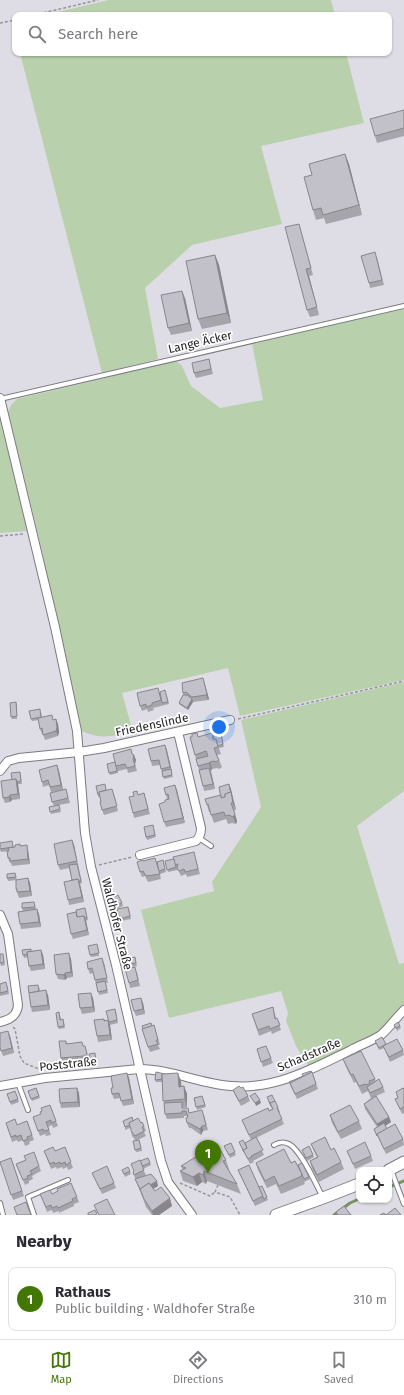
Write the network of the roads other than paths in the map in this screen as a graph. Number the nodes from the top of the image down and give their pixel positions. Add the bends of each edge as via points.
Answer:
1 (404, 306) edge
2 (0, 399) edge
3 (230, 720) road end
4 (178, 732) junction
5 (79, 752) junction
6 (0, 771) edge
7 (199, 838) junction
8 (211, 846) dead end
9 (140, 856) road end
10 (0, 915) edge
11 (404, 1010) edge
12 (4, 1022) edge
13 (139, 1070) junction
14 (18, 1083) junction
15 (0, 1086) edge
16 (28, 1110) dead end
17 (274, 1145) dead end
18 (404, 1162) edge
19 (392, 1172) edge
20 (392, 1175) edge
21 (68, 1180) dead end
22 (356, 1185) edge
23 (323, 1198) junction
24 (0, 1203) edge
25 (404, 1204) edge
26 (298, 1212) edge
27 (3, 1215) edge
28 (34, 1215) edge
29 (192, 1215) edge
30 (276, 1215) edge

1 - 2 lane, Lange Äcker
2 - 5 street, Waldhofer Straße via 56,627
3 - 4 street, Friedenslinde
4 - 5 street, Friedenslinde
4 - 7 street via 201,828
5 - 6 street, Friedenslinde via 19,758 8,761
5 - 13 street, Waldhofer Straße via 85,833 91,867
7 - 8 lane
7 - 9 street via 191,843
10 - 12 street via 8,934 18,1005 16,1015
11 - 13 street, Schadstraße via 381,1035 280,1081 233,1087 152,1069
13 - 14 street, Poststraße via 44,1078
13 - 29 street, Waldhofer Straße via 164,1172 173,1190
14 - 15 street, Poststraße
14 - 16 lane
17 - 23 lane via 280,1142 293,1147 308,1167
18 - 19 street
20 - 25 lane
21 - 28 lane via 28,1197
22 - 23 street
23 - 26 street
24 - 27 lane
26 - 30 street

